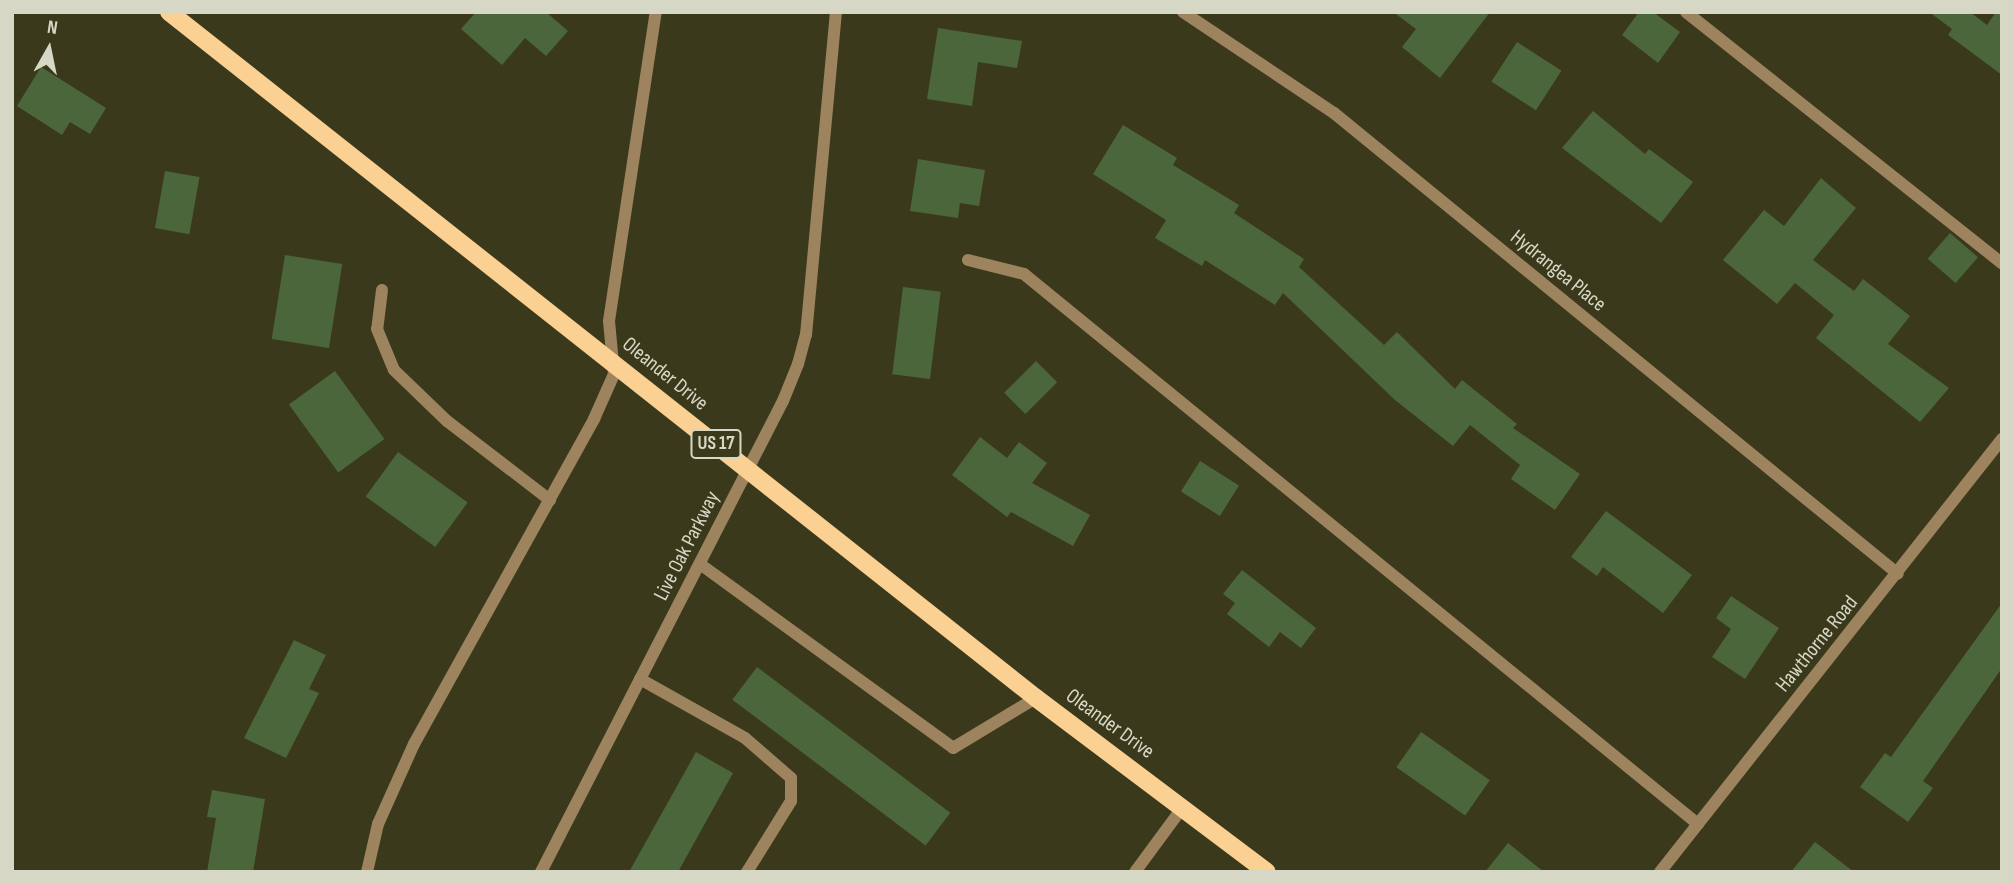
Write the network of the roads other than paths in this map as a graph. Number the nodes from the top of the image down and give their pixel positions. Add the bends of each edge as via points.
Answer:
1 (169, 12) edge
2 (656, 12) edge
3 (836, 12) edge
4 (1183, 12) edge
5 (1686, 12) edge
6 (968, 260) dead end
7 (2002, 263) edge
8 (382, 290) dead end
9 (613, 362) junction
10 (2002, 439) edge
11 (748, 470) junction
12 (550, 499) junction
13 (700, 564) junction
14 (1898, 574) junction
15 (640, 679) junction
16 (1036, 698) junction
17 (1183, 807) junction
18 (1698, 824) junction
19 (367, 872) edge
20 (541, 872) edge
21 (747, 872) edge
22 (1135, 872) edge
23 (1266, 872) edge
24 (1660, 872) edge

1 - 9 main road, Oleander Drive / US 17
2 - 9 street via 609,321
3 - 11 street, Live Oak Parkway via 806,335 783,401
4 - 14 street, Hydrangea Place via 1334,113
5 - 7 street
6 - 18 street via 1024,274
8 - 12 street via 377,329 394,370 447,421
9 - 11 main road, Oleander Drive / US 17
9 - 12 street via 614,374 594,419
10 - 14 street, Hawthorne Road
11 - 13 street, Live Oak Parkway
11 - 16 main road, Oleander Drive / US 17
12 - 19 street via 414,744 378,824
13 - 15 street, Live Oak Parkway
13 - 16 street via 953,748
14 - 18 street, Hawthorne Road
15 - 20 street, Live Oak Parkway
15 - 21 street via 745,738 791,778 791,801
16 - 17 main road, Oleander Drive / US 17
17 - 22 street
17 - 23 main road, Oleander Drive / US 17
18 - 24 street, Hawthorne Road

